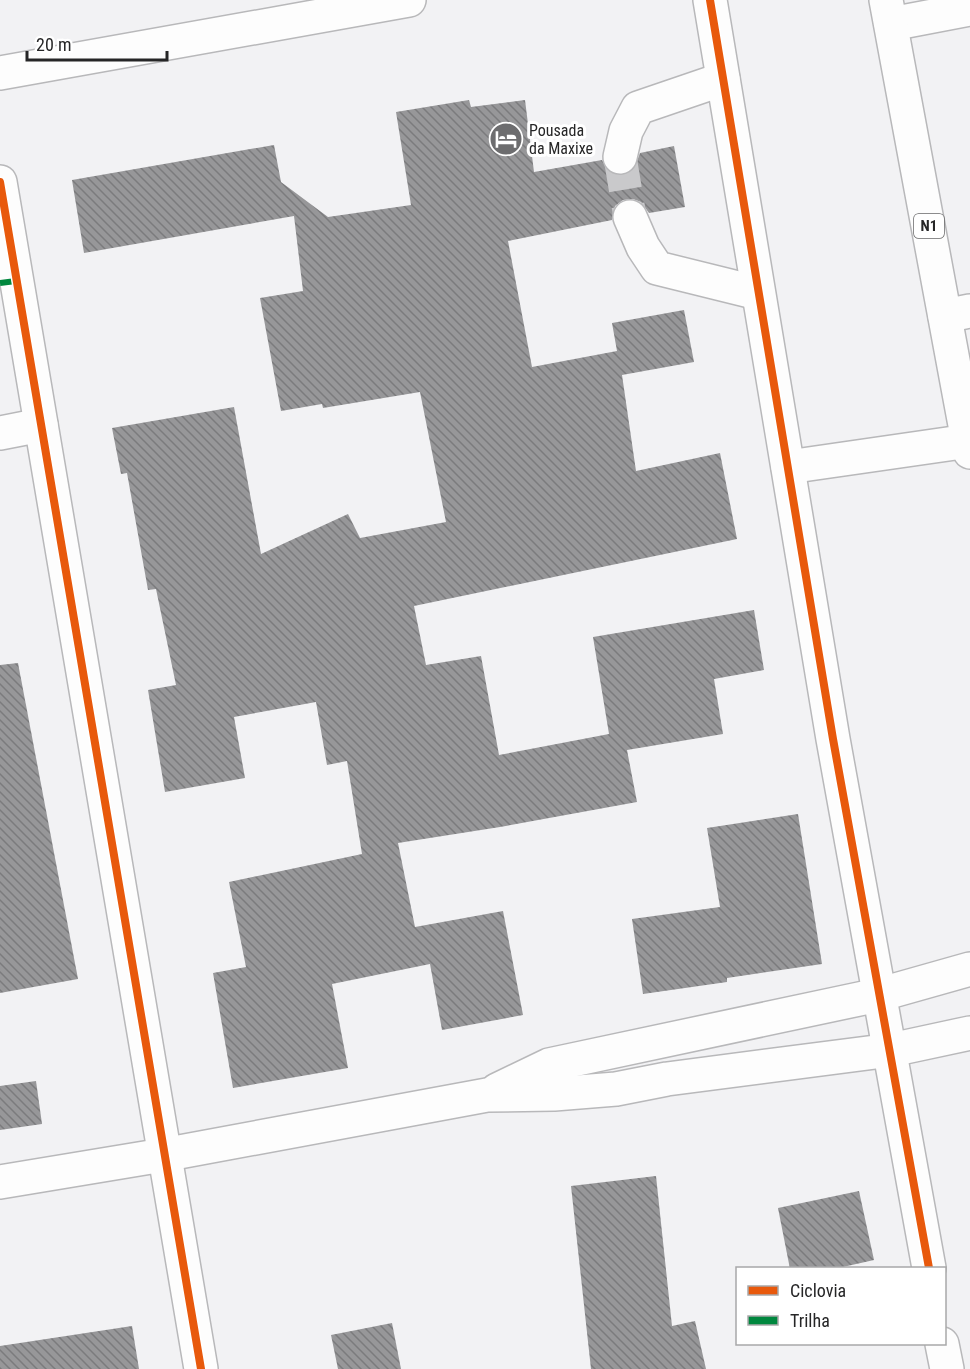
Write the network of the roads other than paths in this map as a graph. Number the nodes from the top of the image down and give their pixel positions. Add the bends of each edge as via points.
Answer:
1 (409, 0) edge
2 (710, 0) edge
3 (970, 9) edge
4 (888, 12) edge
5 (0, 73) edge
6 (723, 79) junction
7 (620, 157) tunnel mouth
8 (0, 182) edge
9 (630, 217) tunnel mouth
10 (9, 282) edge
11 (759, 292) junction
12 (958, 314) edge
13 (41, 425) junction
14 (0, 433) edge
15 (969, 446) edge
16 (788, 467) junction
17 (970, 969) edge
18 (878, 995) junction
19 (970, 1033) edge
20 (891, 1050) junction
21 (487, 1095) junction
22 (163, 1155) junction
23 (0, 1182) edge
24 (929, 1267) edge
25 (942, 1345) edge
26 (201, 1369) edge
27 (947, 1369) edge

1 - 5 main road
2 - 6 main road
3 - 4 main road
4 - 12 main road, N1
6 - 7 main road via 638,108 626,131
6 - 11 main road
8 - 10 main road
9 - 11 main road via 657,268
10 - 13 main road
11 - 16 main road
12 - 15 main road, N1
13 - 14 main road
13 - 22 main road via 141,1001
15 - 16 main road
16 - 18 main road
17 - 18 main road
18 - 20 main road
18 - 21 main road via 549,1065
19 - 20 main road
20 - 21 main road via 616,1089
20 - 24 main road
21 - 22 main road
22 - 23 main road
22 - 26 main road
25 - 27 main road

